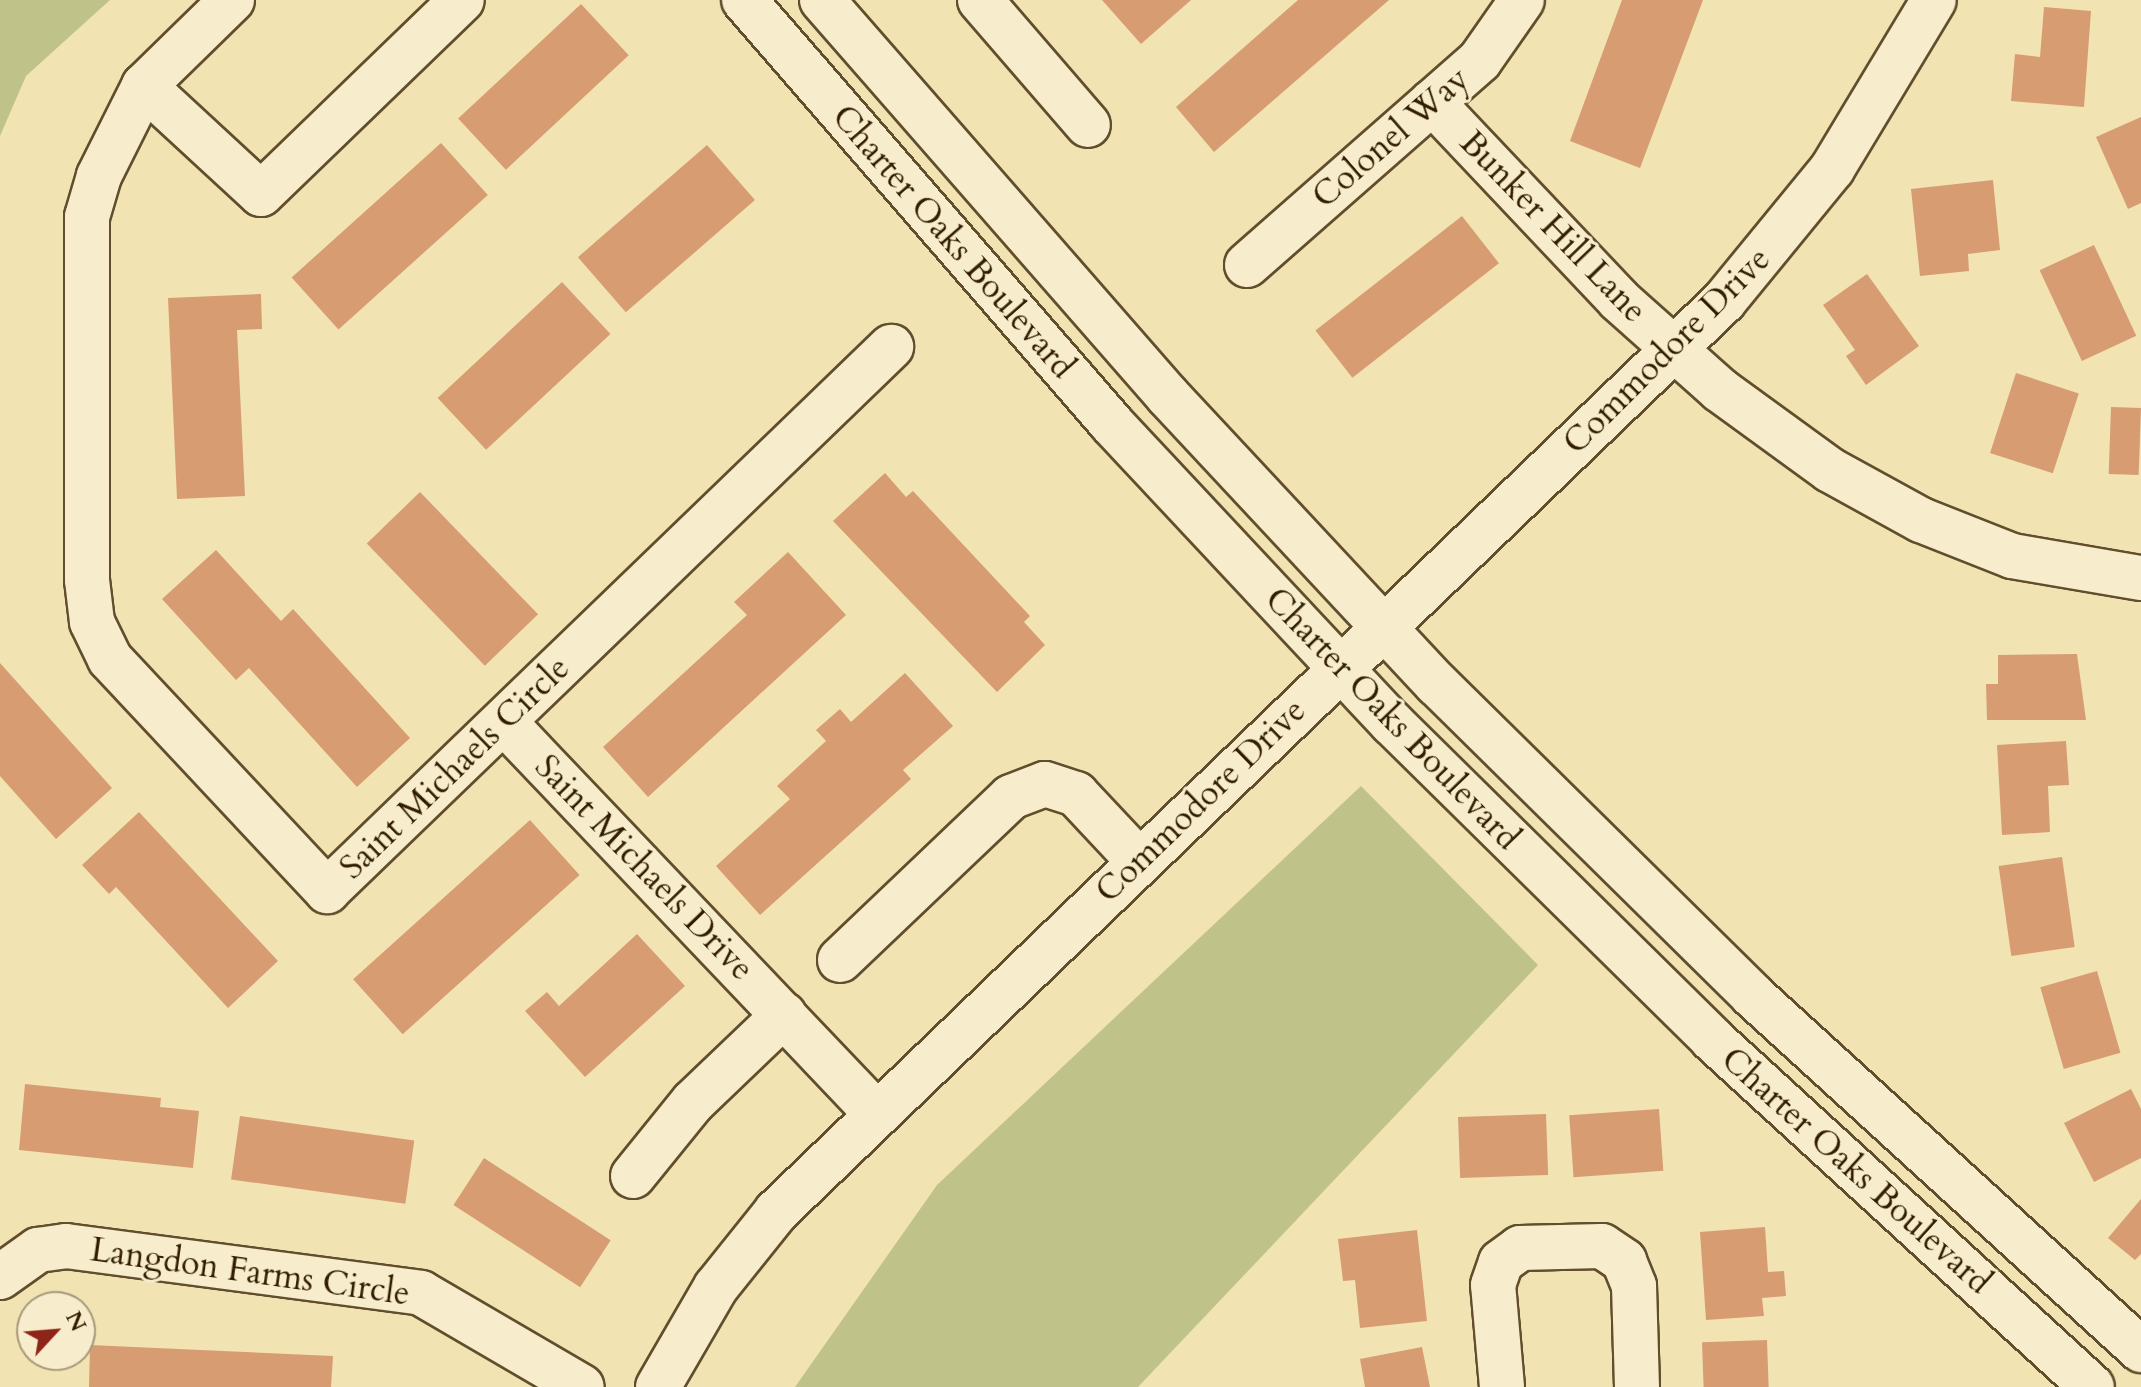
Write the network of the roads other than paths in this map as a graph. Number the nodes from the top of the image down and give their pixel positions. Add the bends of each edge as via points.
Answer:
1 (232, 0) edge
2 (744, 0) edge
3 (822, 0) edge
4 (980, 0) edge
5 (1522, 0) edge
6 (1934, 0) edge
7 (441, 7) edge
8 (144, 86) junction
9 (1432, 102) junction
10 (1088, 125) dead end
11 (1247, 265) dead end
12 (891, 347) dead end
13 (1675, 350) junction
14 (2141, 578) edge
15 (1383, 627) junction
16 (1340, 669) junction
17 (504, 722) junction
18 (1139, 861) junction
19 (840, 960) dead end
20 (784, 1015) junction
21 (876, 1113) junction
22 (633, 1176) dead end
23 (0, 1277) edge
24 (2141, 1350) edge
25 (582, 1387) edge
26 (658, 1387) edge
27 (1502, 1387) edge
28 (1637, 1387) edge
29 (2092, 1387) edge

1 - 8 street, Saint Michaels Circle
2 - 16 street, Charter Oaks Boulevard via 1102,413
3 - 15 street, Charter Oaks Boulevard via 1168,396
4 - 10 street
5 - 9 street, Colonel Way via 1507,32
6 - 13 street, Commodore Drive via 1832,169
7 - 8 street via 261,194
8 - 17 street, Saint Michaels Circle via 99,176 82,258 87,580 92,622 110,659 327,891
9 - 11 street, Colonel Way
9 - 13 street, Bunker Hill Lane
12 - 17 street, Saint Michaels Circle
13 - 14 street, Bunker Hill Lane via 1830,470 1921,520 2012,556
13 - 15 street, Commodore Drive
15 - 16 street, Commodore Drive
15 - 24 street, Charter Oaks Boulevard via 1752,995
16 - 18 street, Commodore Drive
16 - 29 street, Charter Oaks Boulevard via 1712,1039
17 - 20 street, Saint Michaels Drive
18 - 19 street via 1076,794 1045,784 1011,797
18 - 21 street, Commodore Drive
20 - 21 street, Saint Michaels Drive
20 - 22 street via 693,1102
21 - 26 street, Commodore Drive via 776,1212 724,1276
23 - 25 street, Langdon Farms Circle via 38,1250 66,1246 421,1293
27 - 28 street via 1493,1285 1501,1262 1520,1248 1602,1246 1624,1261 1634,1286

